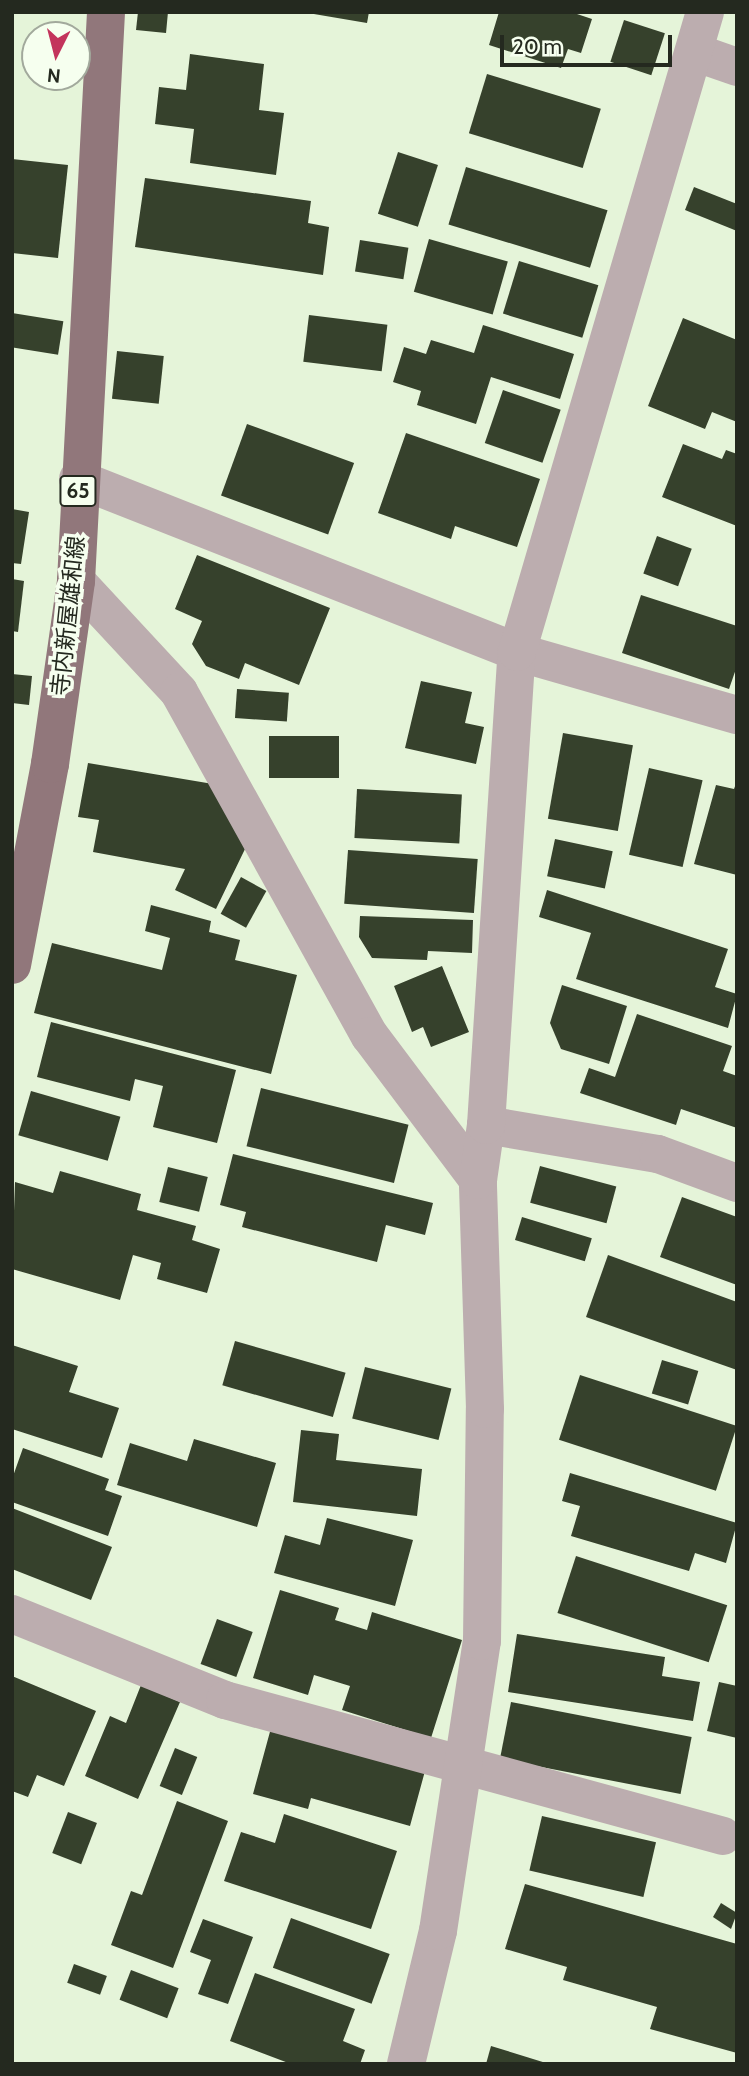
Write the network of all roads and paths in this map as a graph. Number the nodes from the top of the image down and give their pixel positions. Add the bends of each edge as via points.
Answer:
1 (106, 12) edge
2 (705, 12) edge
3 (694, 52) junction
4 (737, 68) edge
5 (78, 479) junction
6 (76, 581) junction
7 (517, 652) junction
8 (737, 715) edge
9 (12, 965) edge
10 (486, 1125) junction
11 (478, 1180) junction
12 (737, 1183) edge
13 (12, 1614) edge
14 (467, 1765) junction
15 (723, 1836) dead end
16 (406, 2064) edge

1 - 5 main road, 寺内新屋雄和線 / 65
2 - 3 street
3 - 4 street
3 - 7 street
5 - 6 main road, 寺内新屋雄和線 / 65
5 - 7 street
6 - 9 main road, 寺内新屋雄和線 / 65 via 50,764
6 - 11 street via 178,692 370,1036
7 - 8 street
7 - 10 street
10 - 11 street
10 - 12 street via 657,1154
11 - 14 street via 485,1409 482,1641
13 - 14 street via 225,1700
14 - 15 street
14 - 16 street via 438,1931

